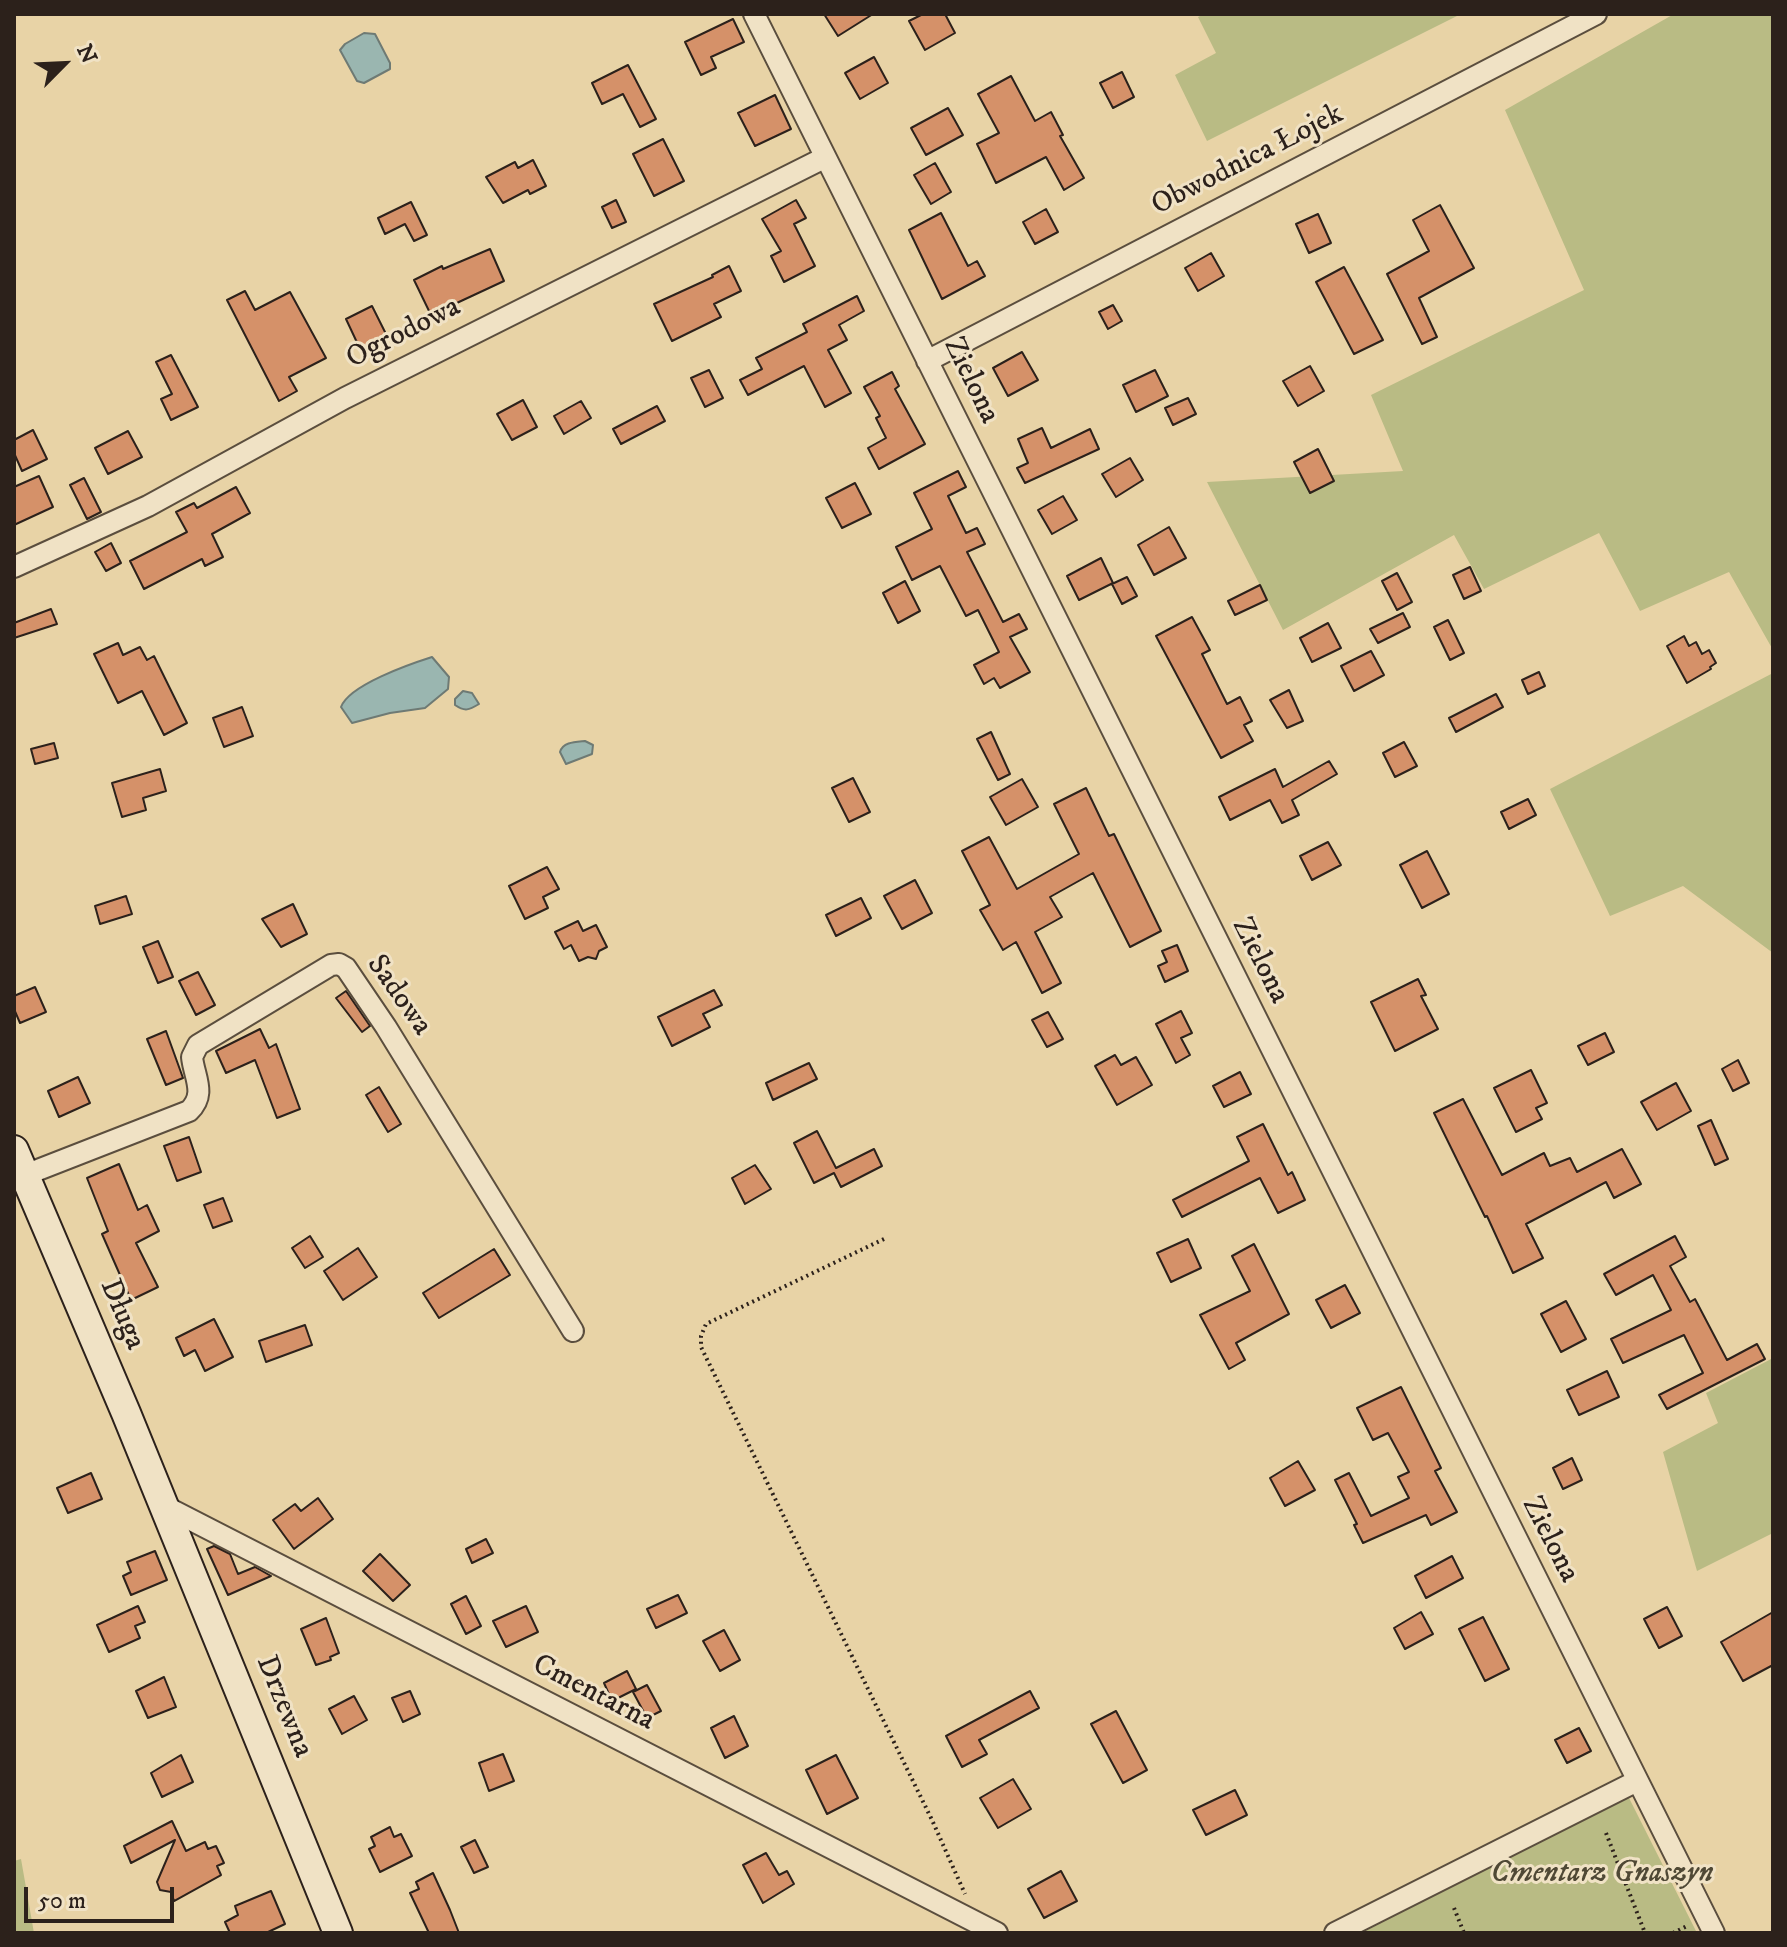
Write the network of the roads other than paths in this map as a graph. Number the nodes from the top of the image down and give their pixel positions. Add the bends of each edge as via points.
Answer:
1 (754, 14) edge
2 (1596, 14) edge
3 (824, 158) junction
4 (927, 361) junction
5 (14, 567) edge
6 (19, 1162) edge
7 (573, 1331) dead end
8 (164, 1506) junction
9 (1637, 1781) junction
10 (988, 1928) edge
11 (338, 1933) edge
12 (1335, 1933) edge
13 (1714, 1933) edge

1 - 3 street, Zielona
2 - 4 street, Obwodnica Łojek
3 - 4 street, Zielona
3 - 5 street, Ogrodowa via 345,398 148,506
4 - 9 street, Zielona
6 - 7 street, Sadowa via 189,1111 199,1093 192,1057 198,1045 339,964 386,1027
6 - 8 street, Długa
8 - 10 street, Cmentarna
8 - 11 street, Drzewna
9 - 12 street
9 - 13 street, Zielona

